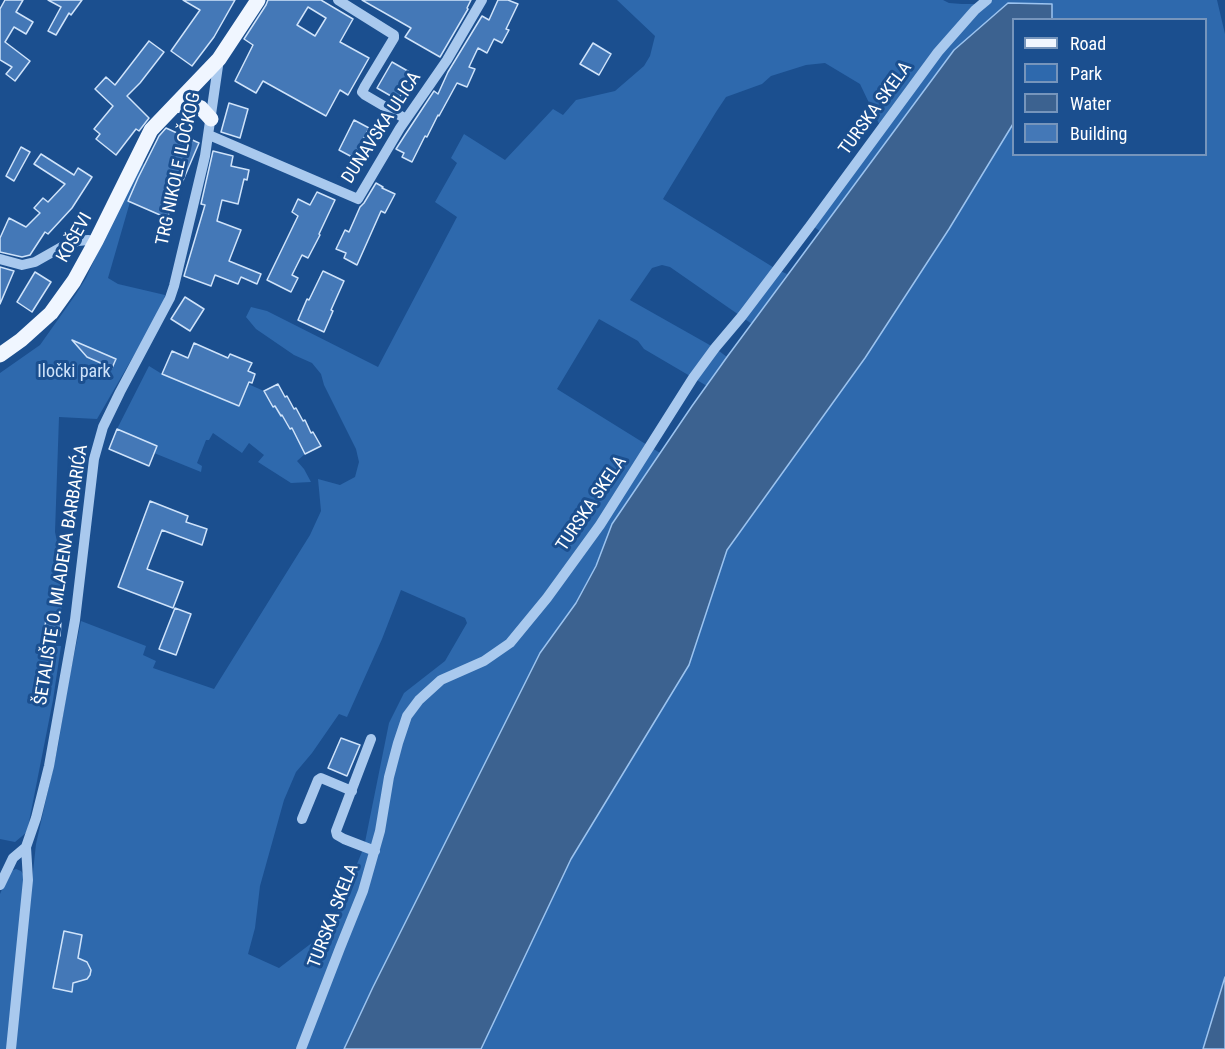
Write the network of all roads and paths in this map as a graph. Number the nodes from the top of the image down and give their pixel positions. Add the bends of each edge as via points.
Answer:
1 (258, 0) edge
2 (338, 0) edge
3 (482, 0) edge
4 (987, 0) edge
5 (219, 59) junction
6 (174, 106) junction
7 (211, 119) junction
8 (406, 119) junction
9 (159, 121) joint
10 (208, 135) junction
11 (96, 241) junction
12 (0, 259) edge
13 (174, 286) joint
14 (0, 355) edge
15 (371, 739) dead end
16 (351, 791) junction
17 (302, 819) dead end
18 (26, 848) junction
19 (375, 851) junction
20 (0, 885) edge
21 (11, 1049) edge
22 (301, 1049) edge

1 - 5 main road, TRG NIKOLE ILOČKOG
2 - 8 street via 394,35 362,92
3 - 8 street, DUNAVSKA ULICA
4 - 19 street, TURSKA SKELA via 938,52 693,378 600,525 510,644 484,661 441,680 407,716 389,777
5 - 6 main road, TRG NIKOLE ILOČKOG
5 - 7 street, TRG NIKOLE ILOČKOG
6 - 7 main road via 194,105
6 - 9 main road, TRG NIKOLE ILOČKOG
7 - 10 street, TRG NIKOLE ILOČKOG
8 - 10 street, DUNAVSKA ULICA via 358,199
9 - 11 main road, KOŠEVI via 145,141
10 - 13 street, TRG NIKOLE ILOČKOG
11 - 12 street via 65,245 22,265
11 - 14 main road, KOŠEVI via 51,313
13 - 18 street, ŠETALIŠTE O. MLADENA BARBARIĆA via 103,427 94,459 75,620 49,766
15 - 16 street
16 - 17 street via 321,778
16 - 19 street via 337,835
18 - 20 street via 13,858
18 - 21 street via 28,880
19 - 22 street, TURSKA SKELA

